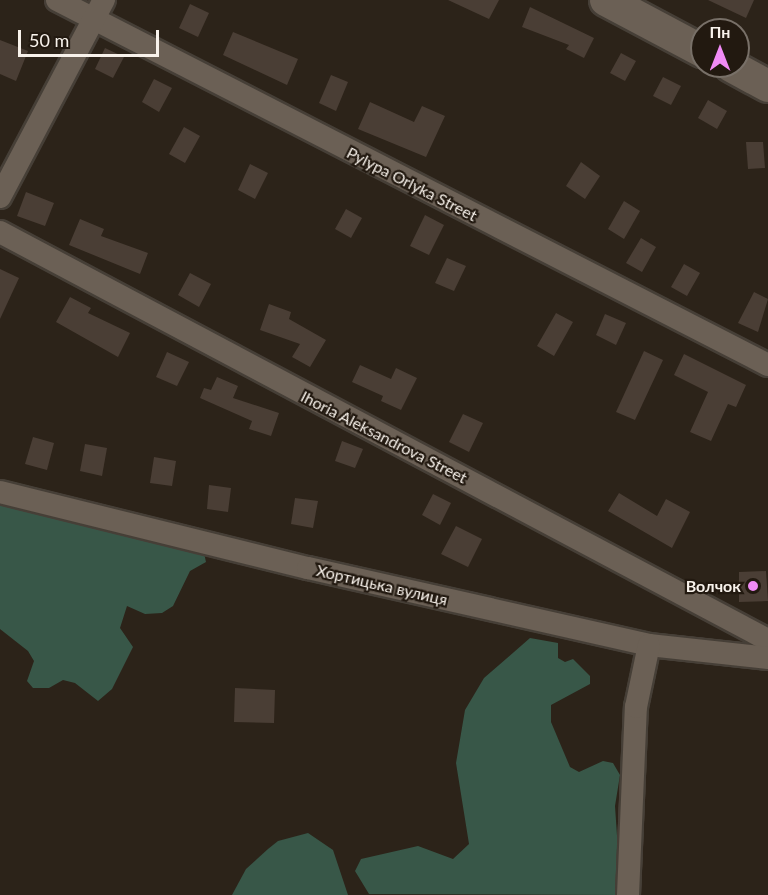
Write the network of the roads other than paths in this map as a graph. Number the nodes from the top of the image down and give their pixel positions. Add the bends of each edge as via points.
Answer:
1 (57, 0) edge
2 (606, 0) edge
3 (100, 10) edge
4 (690, 45) edge
5 (750, 77) edge
6 (768, 86) edge
7 (0, 196) edge
8 (0, 232) edge
9 (768, 365) edge
10 (0, 492) edge
11 (768, 640) edge
12 (649, 645) junction
13 (768, 658) edge
14 (628, 895) edge

1 - 3 street, Pylypa Orlyka Street
2 - 4 street
3 - 7 street
3 - 9 street, Pylypa Orlyka Street
5 - 6 street
8 - 11 street, Ihoria Aleksandrova Street
10 - 12 street, Хортицька вулиця via 308,568
12 - 13 street, Хортицька вулиця
12 - 14 street via 636,707

